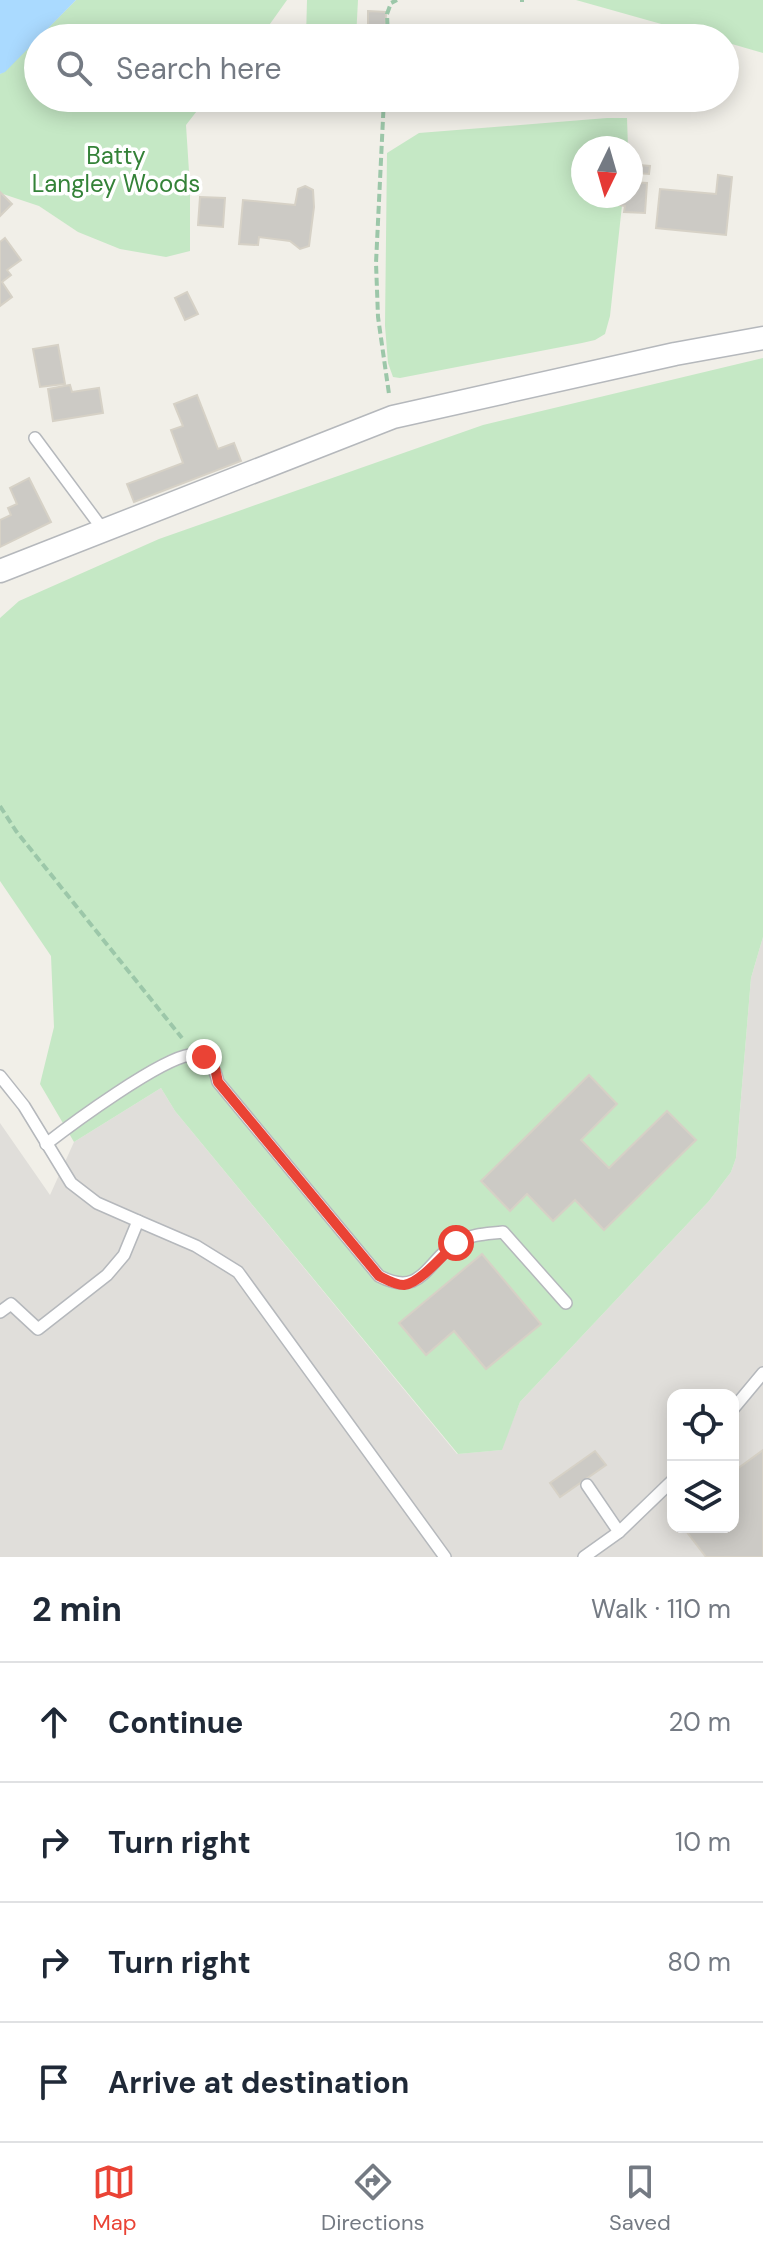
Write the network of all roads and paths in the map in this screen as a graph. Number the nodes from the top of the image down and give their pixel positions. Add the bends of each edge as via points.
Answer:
1 (397, 0) edge
2 (387, 24) edge
3 (383, 112) edge
4 (763, 338) edge
5 (393, 417) junction
6 (35, 438) dead end
7 (104, 531) junction
8 (0, 571) edge
9 (0, 806) edge
10 (192, 1054) junction
11 (0, 1076) edge
12 (46, 1144) junction
13 (138, 1221) junction
14 (566, 1303) dead end
15 (0, 1312) edge
16 (763, 1373) edge
17 (739, 1402) edge
18 (587, 1485) dead end
19 (667, 1486) edge
20 (619, 1532) junction
21 (445, 1557) edge
22 (584, 1557) edge

1 - 2 path via 391,3
3 - 5 path via 377,303
4 - 5 street
5 - 7 street
6 - 7 lane
7 - 8 street
9 - 10 path
10 - 12 lane via 152,1072
10 - 14 lane via 215,1068 218,1082 379,1276 405,1285 456,1243 503,1232
11 - 12 lane
12 - 13 lane via 82,1194
13 - 15 lane via 124,1255 107,1275 38,1329 11,1304
13 - 21 lane via 196,1246 238,1272
16 - 17 lane
18 - 20 lane
19 - 20 lane
20 - 22 lane

